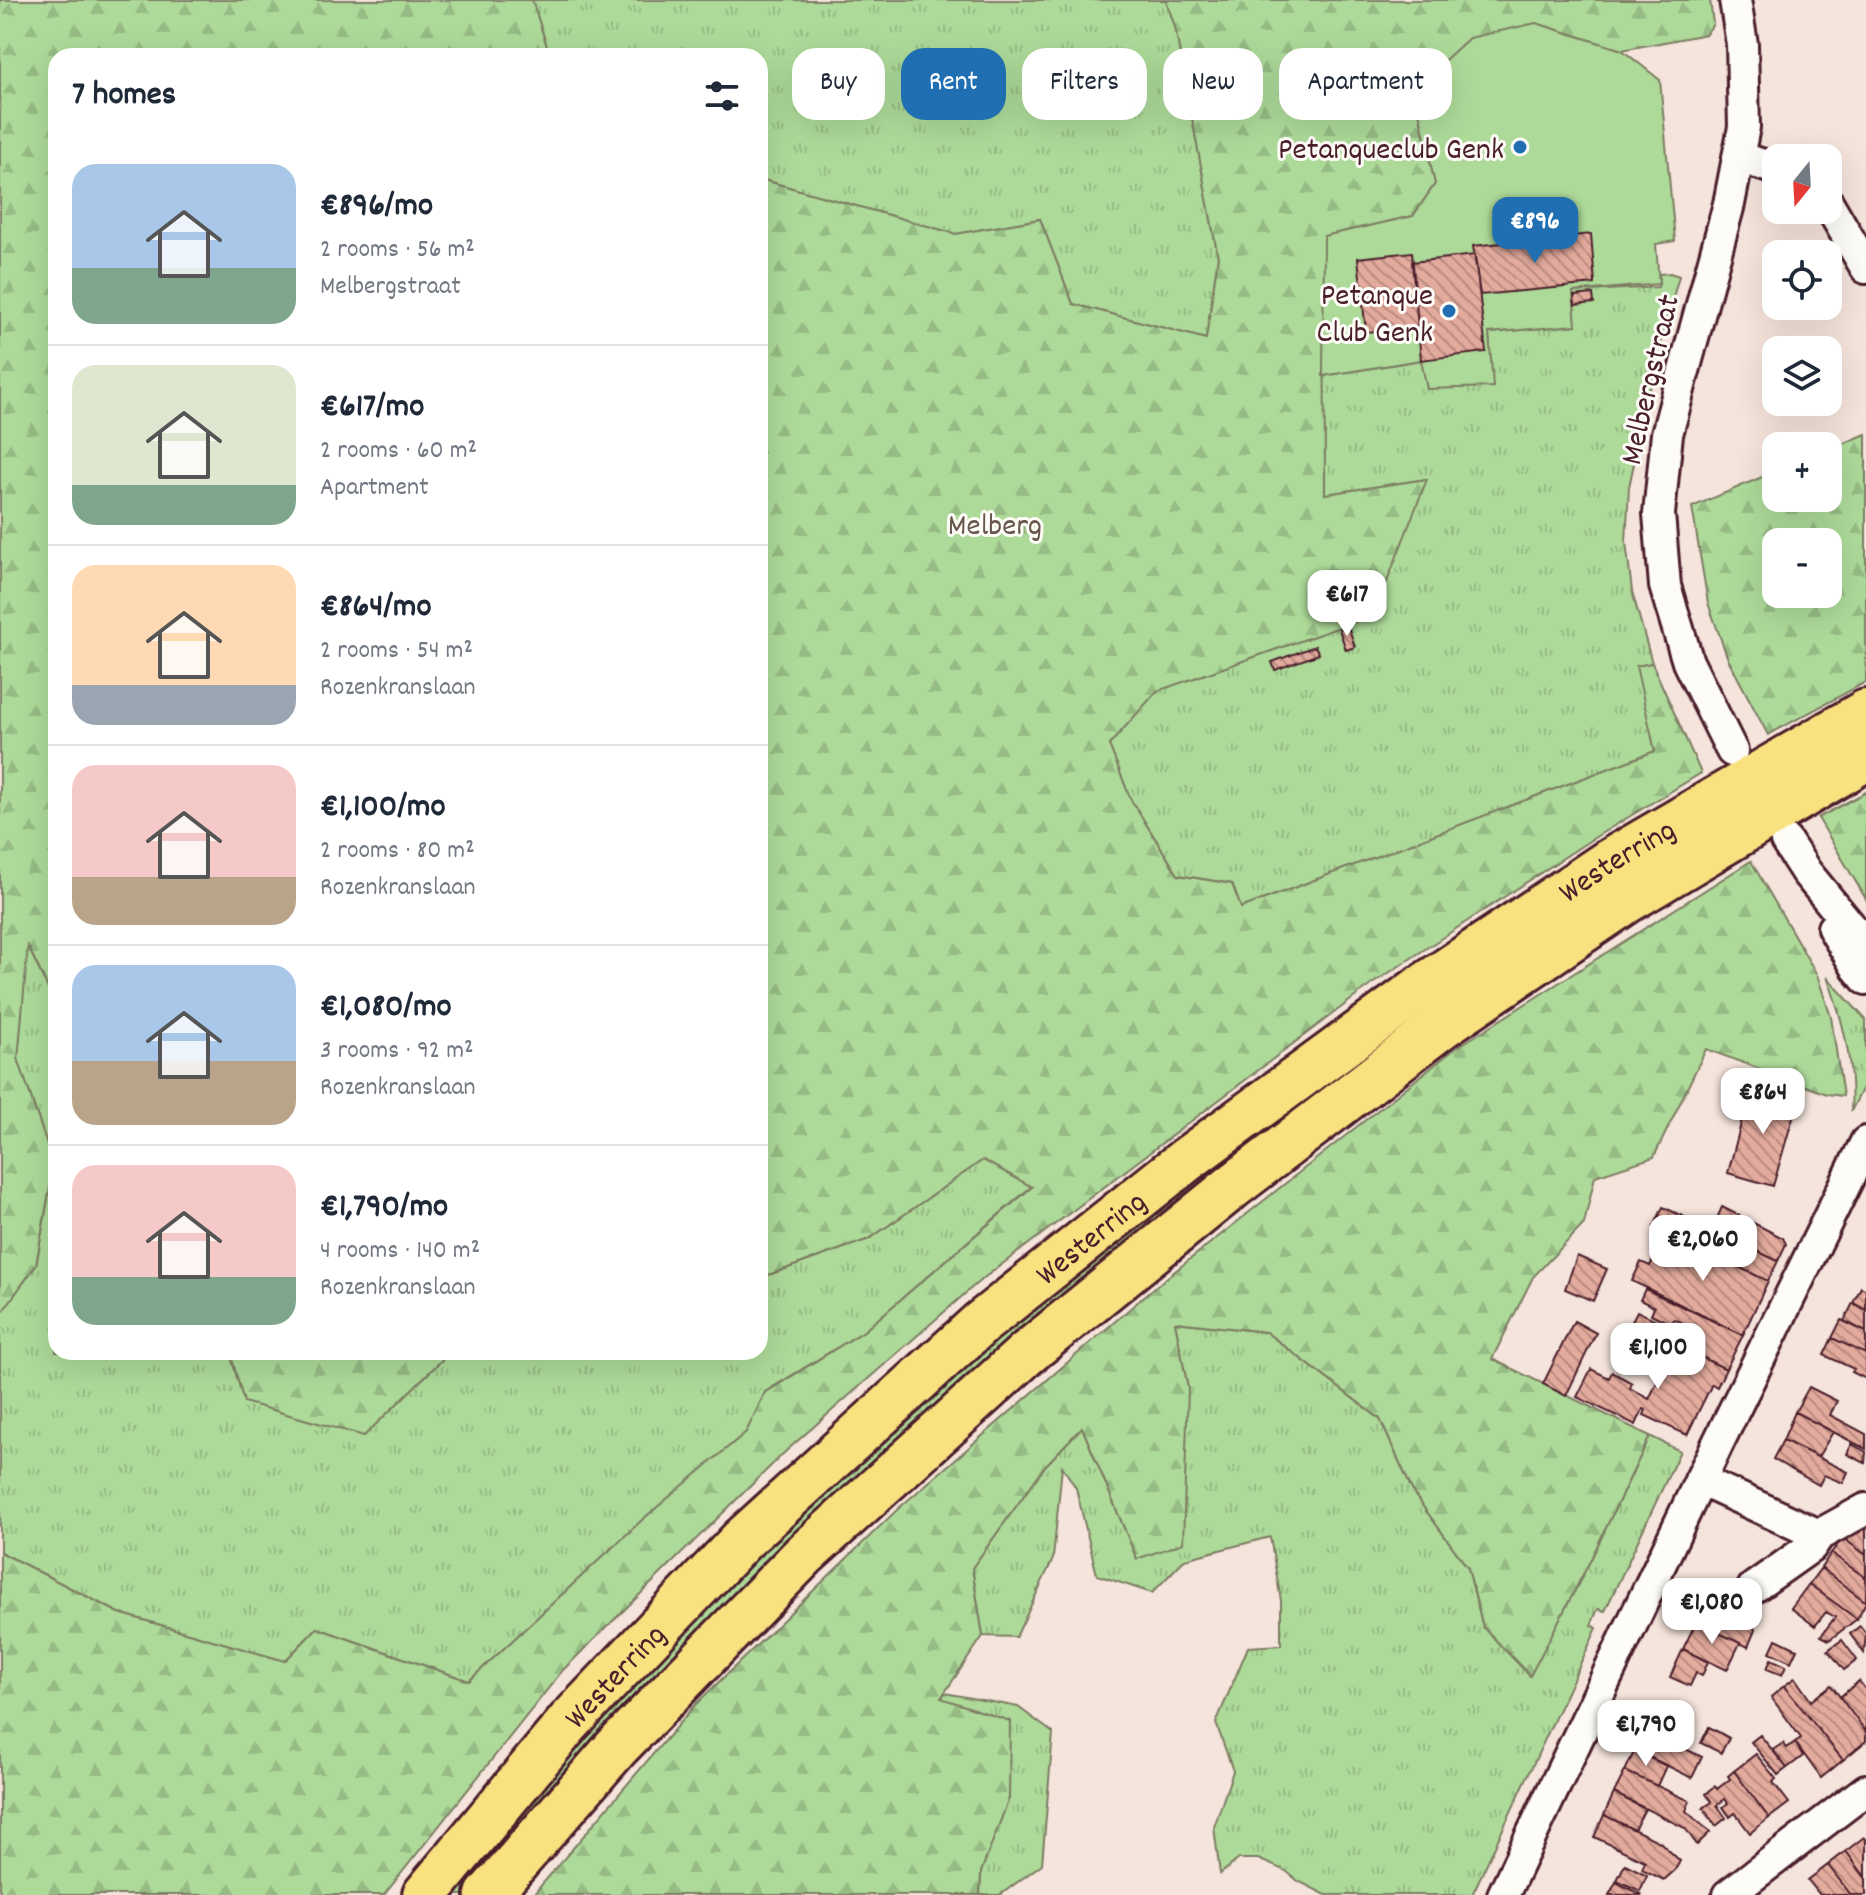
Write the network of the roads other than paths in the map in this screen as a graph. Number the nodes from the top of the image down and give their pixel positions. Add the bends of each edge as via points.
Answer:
1 (1735, 0) edge
2 (1738, 157) junction
3 (1762, 165) edge
4 (1840, 224) edge
5 (1866, 268) edge
6 (1866, 712) edge
7 (1732, 751) dead end
8 (1866, 758) edge
9 (1786, 841) dead end
10 (1806, 872) junction
11 (1866, 945) edge
12 (1866, 979) edge
13 (1866, 1142) edge
14 (1866, 1180) edge
15 (1708, 1484) junction
16 (1866, 1509) edge
17 (1819, 1535) junction
18 (1753, 1588) dead end
19 (1866, 1790) edge
20 (425, 1895) edge
21 (488, 1895) edge
22 (1503, 1895) edge
23 (1523, 1895) edge
24 (1728, 1895) edge

1 - 2 street, Melbergstraat via 1742,44
2 - 3 street
2 - 7 street, Melbergstraat via 1667,434 1659,514 1665,586 1688,662
4 - 5 street
6 - 20 highway, Westerring via 1610,861 1418,990 1186,1160 981,1323 742,1540 569,1722
8 - 21 highway, Westerring via 1628,900 1442,1026 1026,1354 804,1555 616,1748
9 - 10 street
10 - 11 street
10 - 12 street via 1838,938
13 - 15 street
14 - 15 street
15 - 17 street
15 - 22 street
15 - 23 street
16 - 17 street
17 - 18 street via 1811,1547
19 - 24 street

